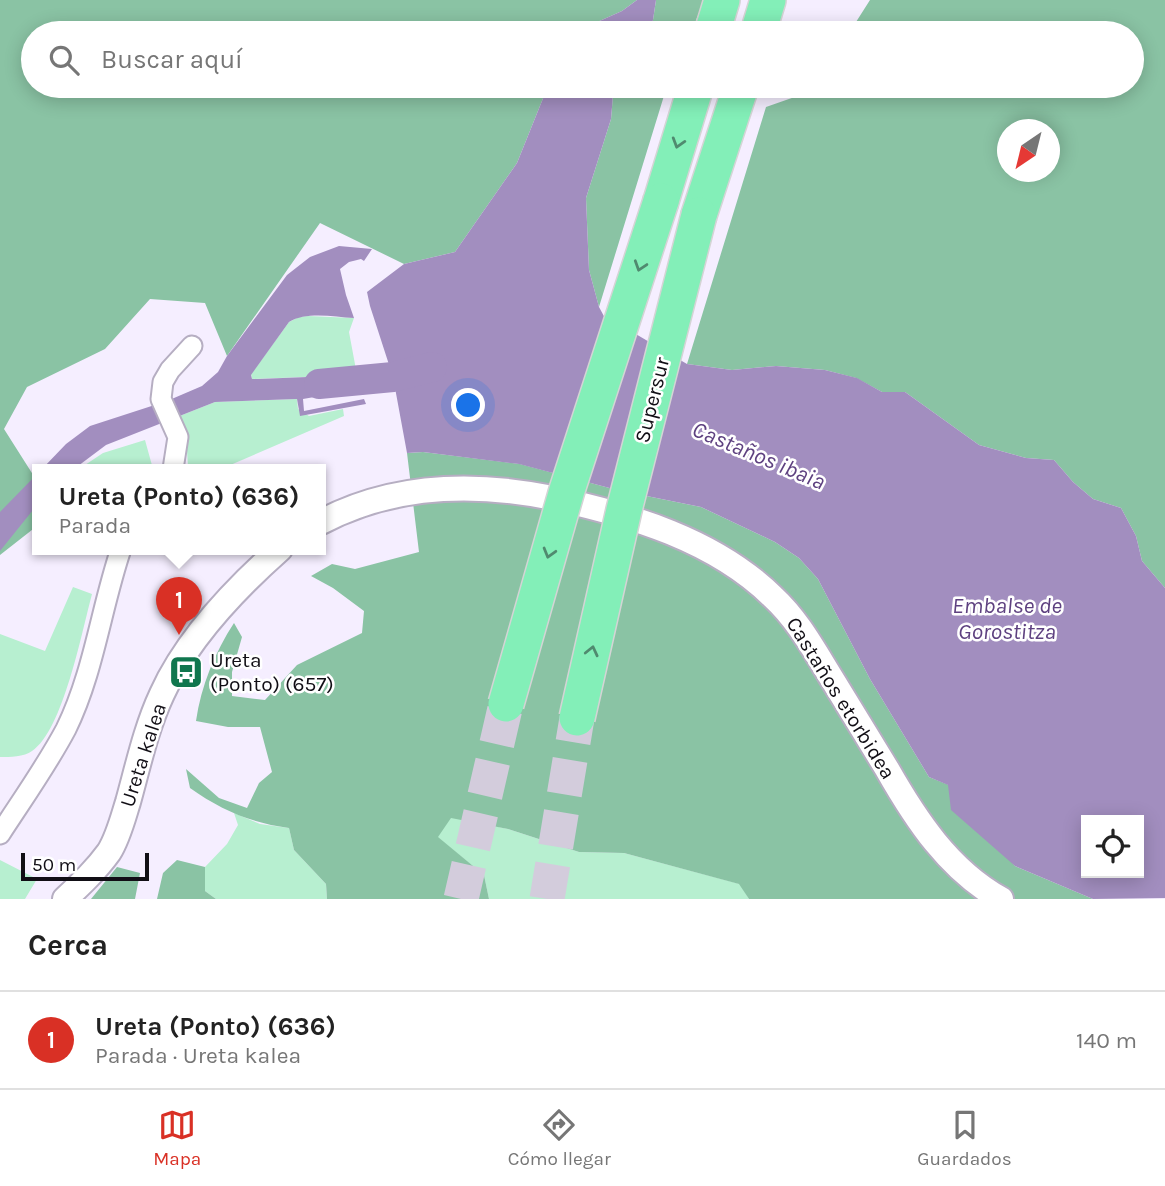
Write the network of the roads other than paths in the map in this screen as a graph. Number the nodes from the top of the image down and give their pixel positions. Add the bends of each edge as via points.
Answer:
1 (722, 0) edge
2 (768, 0) edge
3 (716, 21) edge
4 (762, 21) edge
5 (692, 98) edge
6 (737, 98) edge
7 (192, 346) dead end
8 (174, 464) edge
9 (326, 520) edge
10 (119, 555) edge
11 (274, 555) edge
12 (506, 704) tunnel mouth
13 (578, 718) tunnel mouth
14 (0, 834) edge
15 (65, 899) edge
16 (1002, 899) edge

1 - 3 highway
2 - 4 highway
5 -> 12 highway, bridge via 567,490
13 -> 6 highway, Supersur, bridge via 624,510 699,215
7 - 8 street via 163,382 161,398 178,438
9 - 16 street, Castaños etorbidea via 407,491 496,489 583,505 671,532 703,547 761,586 793,618 933,841 956,865
10 - 14 street via 91,663 66,729
11 - 15 street, Ureta kalea via 201,633 174,671 154,713 110,850

